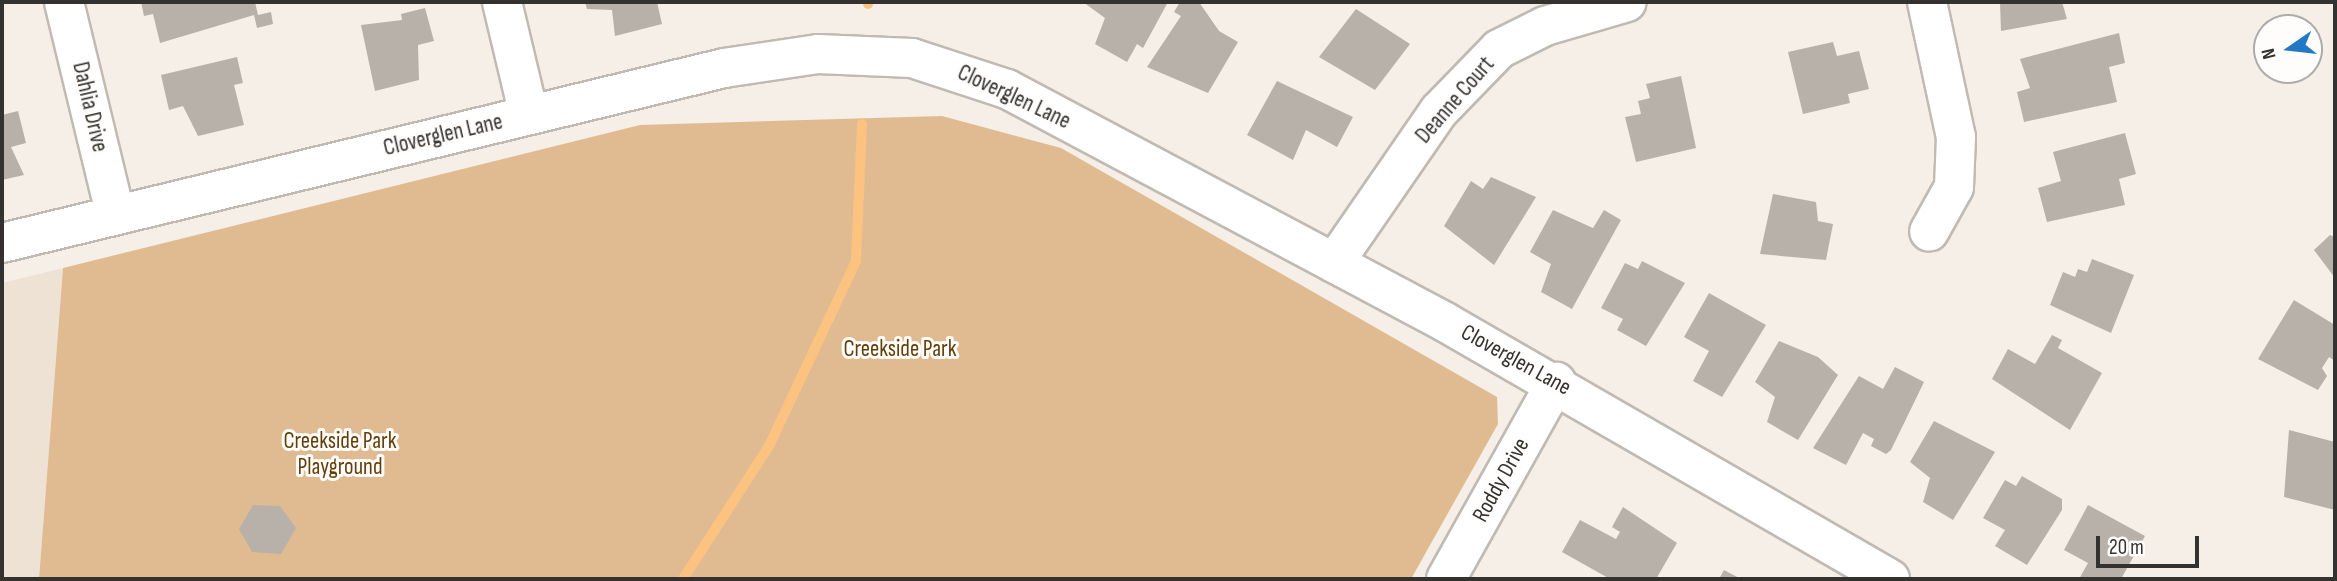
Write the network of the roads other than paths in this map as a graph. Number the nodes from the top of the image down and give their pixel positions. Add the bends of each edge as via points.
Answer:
1 (64, 2) edge
2 (502, 2) edge
3 (1627, 2) edge
4 (1927, 2) edge
5 (529, 115) junction
6 (115, 213) junction
7 (1929, 232) dead end
8 (2, 243) edge
9 (1334, 263) junction
10 (1556, 382) junction
11 (1446, 579) edge
12 (1890, 579) edge

1 - 6 street, Dahlia Drive
2 - 5 street
3 - 9 street, Deanne Court via 1545,26 1499,49 1439,111
4 - 7 street via 1956,137 1954,187
5 - 6 street, Cloverglen Lane
5 - 9 street, Cloverglen Lane via 788,57 912,58 1007,89
6 - 8 street, Cloverglen Lane
9 - 10 street, Cloverglen Lane
10 - 11 street, Roddy Drive
10 - 12 street, Cloverglen Lane

